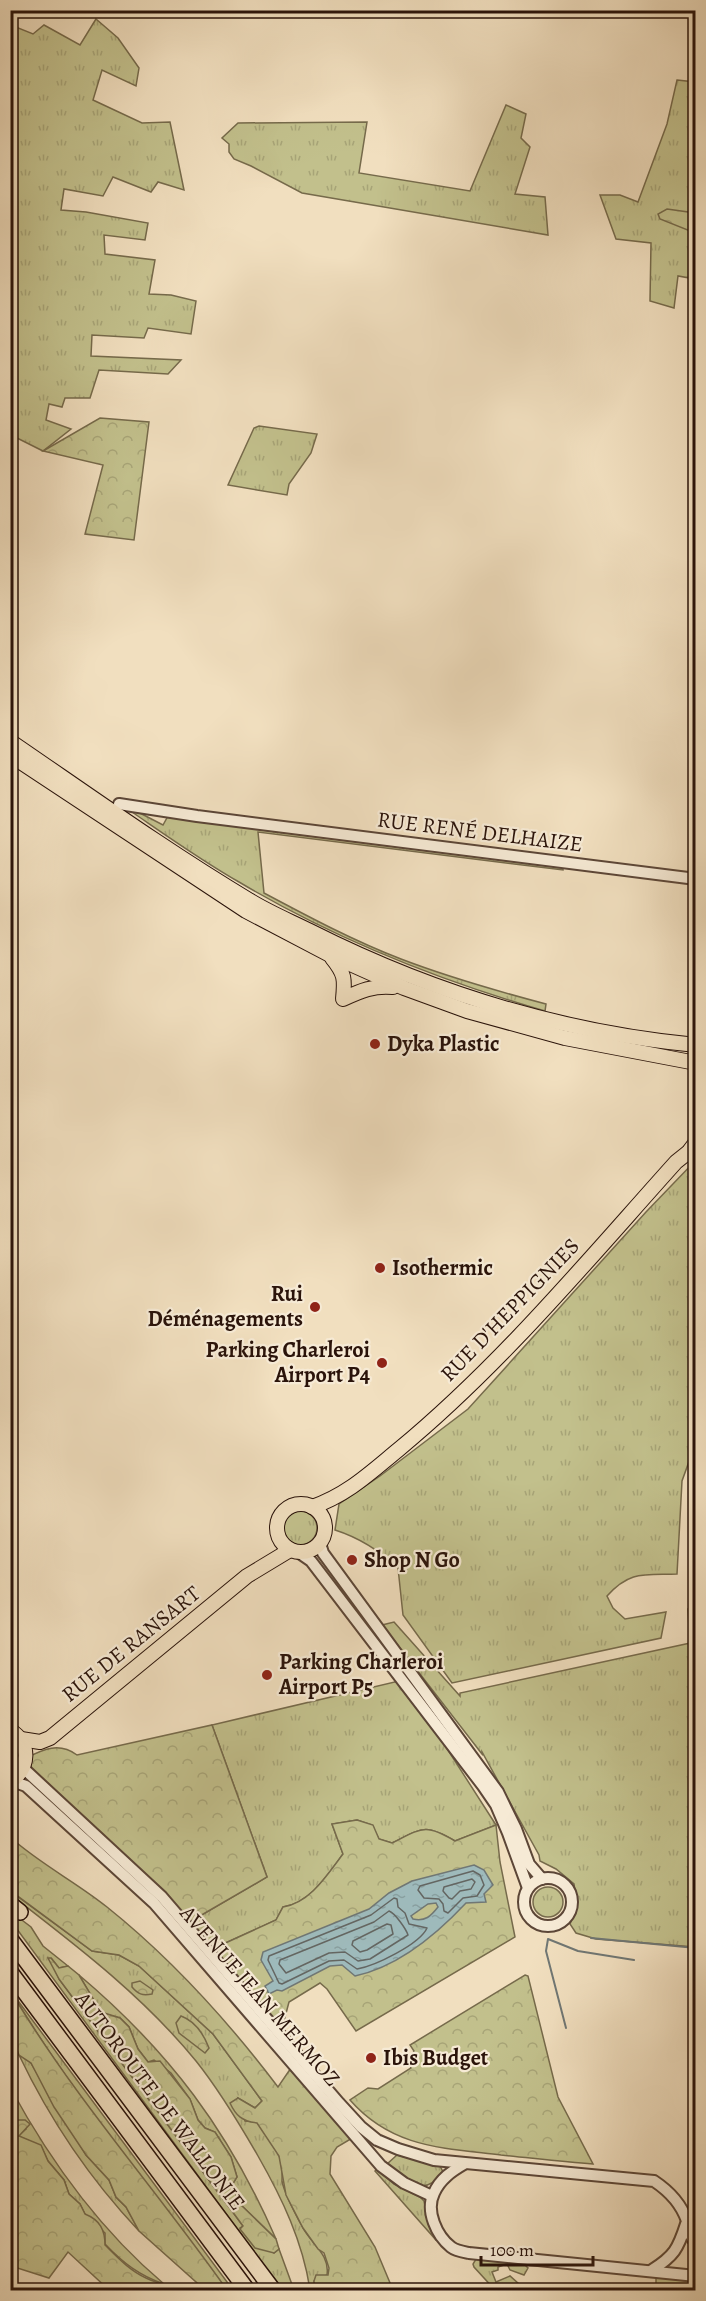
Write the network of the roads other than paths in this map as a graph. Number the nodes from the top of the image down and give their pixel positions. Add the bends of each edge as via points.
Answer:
1 (10, 741) edge
2 (10, 754) edge
3 (100, 802) junction
4 (119, 804) joint
5 (696, 879) edge
6 (328, 954) junction
7 (404, 988) junction
8 (696, 1045) edge
9 (654, 1056) junction
10 (696, 1056) edge
11 (696, 1064) edge
12 (694, 1146) edge
13 (346, 1492) junction
14 (312, 1507) junction
15 (325, 1524) junction
16 (279, 1537) junction
17 (320, 1544) junction
18 (294, 1551) junction
19 (247, 1576) junction
20 (16, 1734) edge
21 (40, 1742) junction
22 (25, 1763) junction
23 (11, 1781) edge
24 (542, 1879) junction
25 (528, 1888) junction
26 (10, 1938) edge
27 (10, 1972) edge
28 (464, 2164) junction
29 (432, 2196) junction
30 (686, 2221) junction
31 (696, 2243) edge
32 (652, 2270) junction
33 (696, 2276) edge
34 (247, 2290) edge
35 (273, 2290) edge

1 - 3 main road
2 - 6 main road via 246,911
3 - 4 main road
3 - 8 main road via 250,901 394,970 543,1020 614,1035
4 - 5 street, RUE RENÉ DELHAIZE
6 - 7 main road
6 - 7 main road via 342,970 343,999 379,986
7 - 9 main road via 536,1031
9 - 10 main road
9 - 11 main road
12 - 13 main road, RUE D'HEPPIGNIES via 523,1331 431,1423
13 - 14 main road, RUE D'HEPPIGNIES
13 - 15 main road, RUE D'HEPPIGNIES
14 - 15 main road
14 - 16 main road via 288,1508 279,1521
15 - 17 main road
16 - 18 main road
16 - 19 main road, RUE DE RANSART
17 - 18 main road via 314,1549
17 - 24 street via 498,1792 529,1864
18 - 19 main road, RUE DE RANSART
18 - 25 street via 311,1561 483,1786 496,1805
19 - 21 main road, RUE DE RANSART via 50,1738
20 - 21 main road
20 - 22 main road
21 - 22 main road, RUE DE RANSART
22 - 23 main road, RUE DE RANSART
22 - 28 street, AVENUE JEAN MERMOZ via 162,1896 361,2127 398,2149
23 - 29 street, AVENUE JEAN MERMOZ via 26,1786 154,1903 381,2166
24 - 25 street
24 - 25 street via 555,1879 569,1891 570,1910 563,1920 543,1925 532,1919 524,1904
26 - 35 highway, AUTOROUTE DE WALLONIE
27 - 34 highway, AUTOROUTE DE WALLONIE
28 - 29 street via 449,2173
28 - 30 street, AVENUE JEAN MERMOZ via 654,2181 671,2192
29 - 32 street via 434,2226 453,2249
30 - 31 street, AVENUE JEAN MERMOZ via 689,2236
30 - 32 street via 679,2247
32 - 33 street

